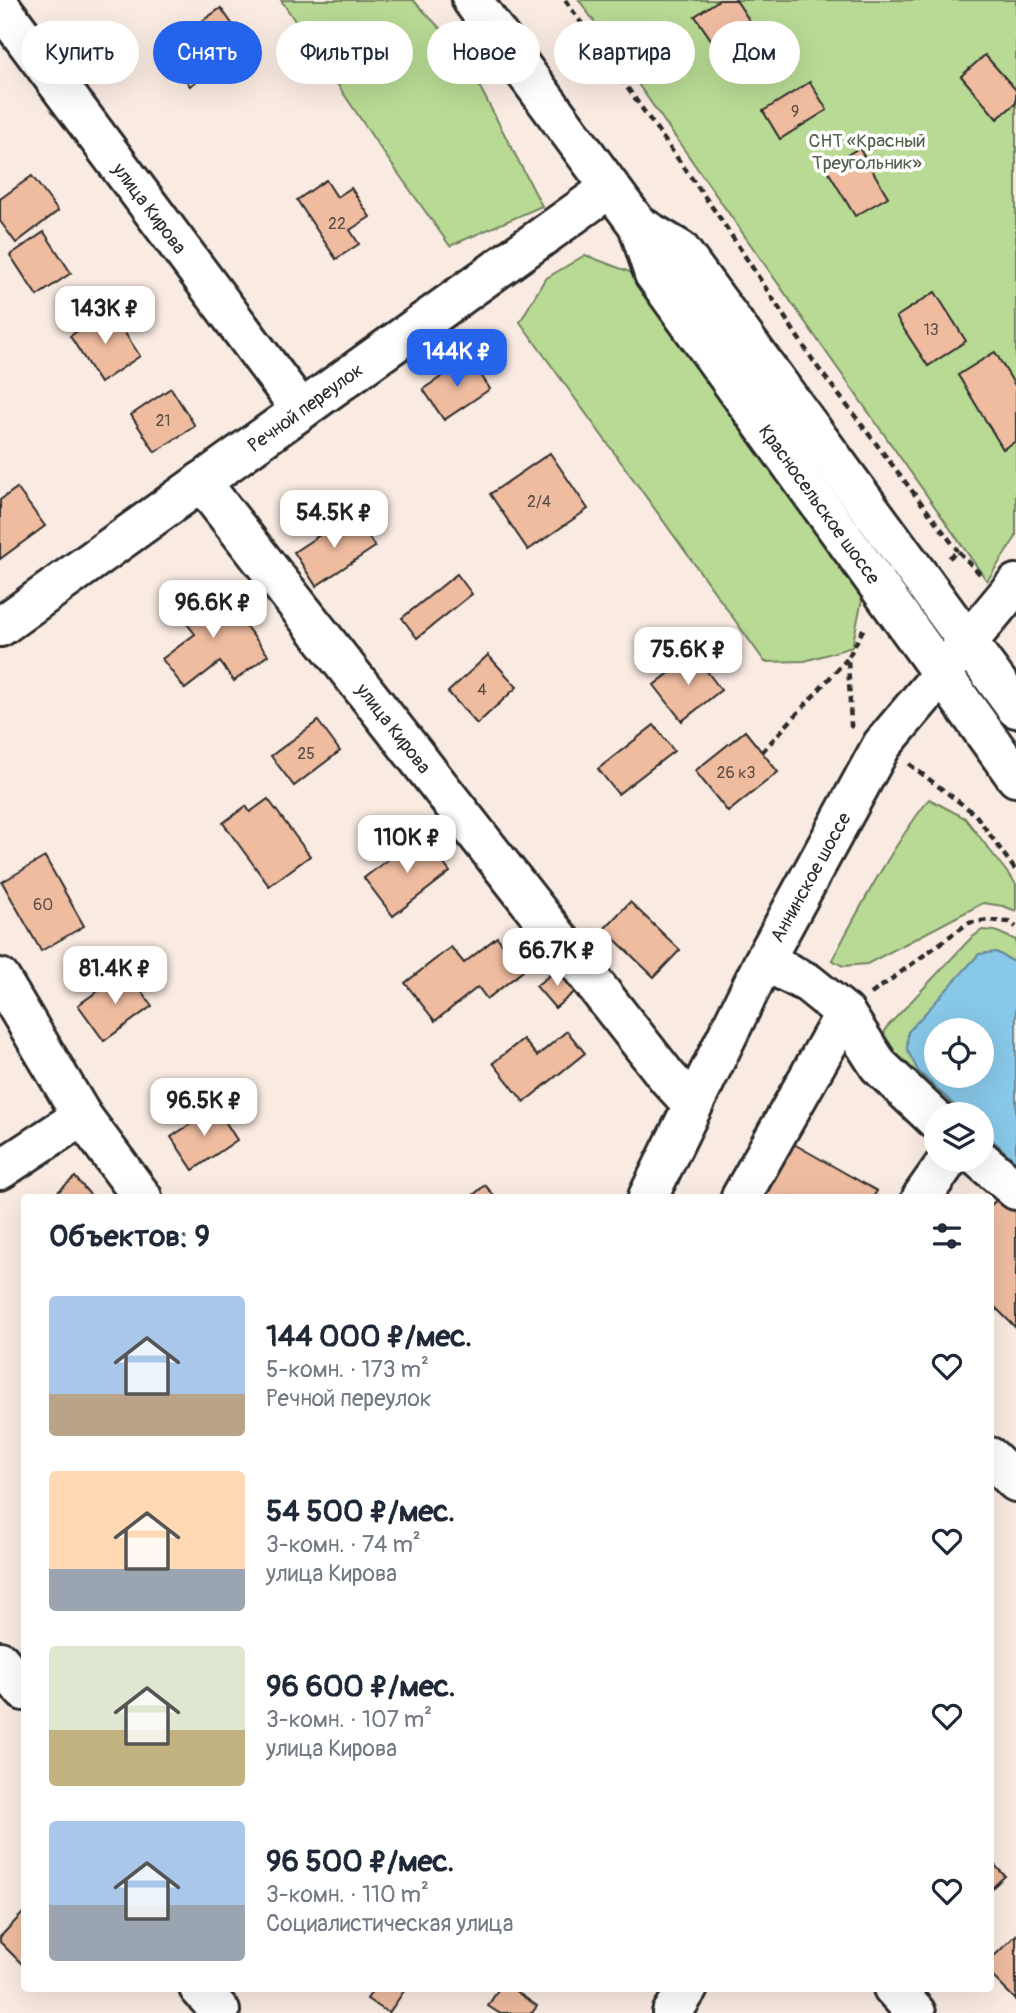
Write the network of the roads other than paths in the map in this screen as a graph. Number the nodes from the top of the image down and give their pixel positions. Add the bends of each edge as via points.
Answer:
1 (472, 0) edge
2 (0, 6) edge
3 (610, 188) junction
4 (638, 225) junction
5 (301, 410) junction
6 (201, 482) junction
7 (1002, 583) edge
8 (0, 627) edge
9 (968, 643) junction
10 (942, 674) junction
11 (1016, 708) edge
12 (1016, 777) edge
13 (764, 961) junction
14 (0, 978) edge
15 (845, 1013) junction
16 (693, 1105) junction
17 (924, 1109) edge
18 (82, 1116) junction
19 (0, 1170) edge
20 (994, 1171) edge
21 (939, 1172) edge
22 (1016, 1190) edge
23 (140, 1194) edge
24 (649, 1194) edge
25 (743, 1194) edge
26 (924, 1194) edge
27 (0, 1661) edge
28 (21, 1686) edge
29 (685, 1992) edge
30 (897, 1992) edge
31 (672, 2013) edge
32 (916, 2013) edge

1 - 3 main road, Красносельское шоссе
2 - 5 main road, улица Кирова
3 - 4 main road, Красносельское шоссе
3 - 5 main road, Речной переулок
4 - 9 main road, Красносельское шоссе via 680,250
4 - 10 main road, Красносельское шоссе via 654,274
5 - 6 main road, Речной переулок
6 - 8 main road, Речной переулок
6 - 16 main road, улица Кирова
7 - 9 main road, Аннинское шоссе
9 - 10 main road, Аннинское шоссе
9 - 11 main road, Красносельское шоссе
10 - 12 main road, Красносельское шоссе
10 - 13 main road, Аннинское шоссе via 882,745
13 - 15 main road via 808,983
13 - 16 main road, Аннинское шоссе
14 - 18 main road
15 - 17 main road via 879,1066
15 - 25 main road
16 - 24 main road, Аннинское шоссе
18 - 19 main road
18 - 23 main road
20 - 22 main road
21 - 26 main road
27 - 28 main road
29 - 31 main road
30 - 32 main road

